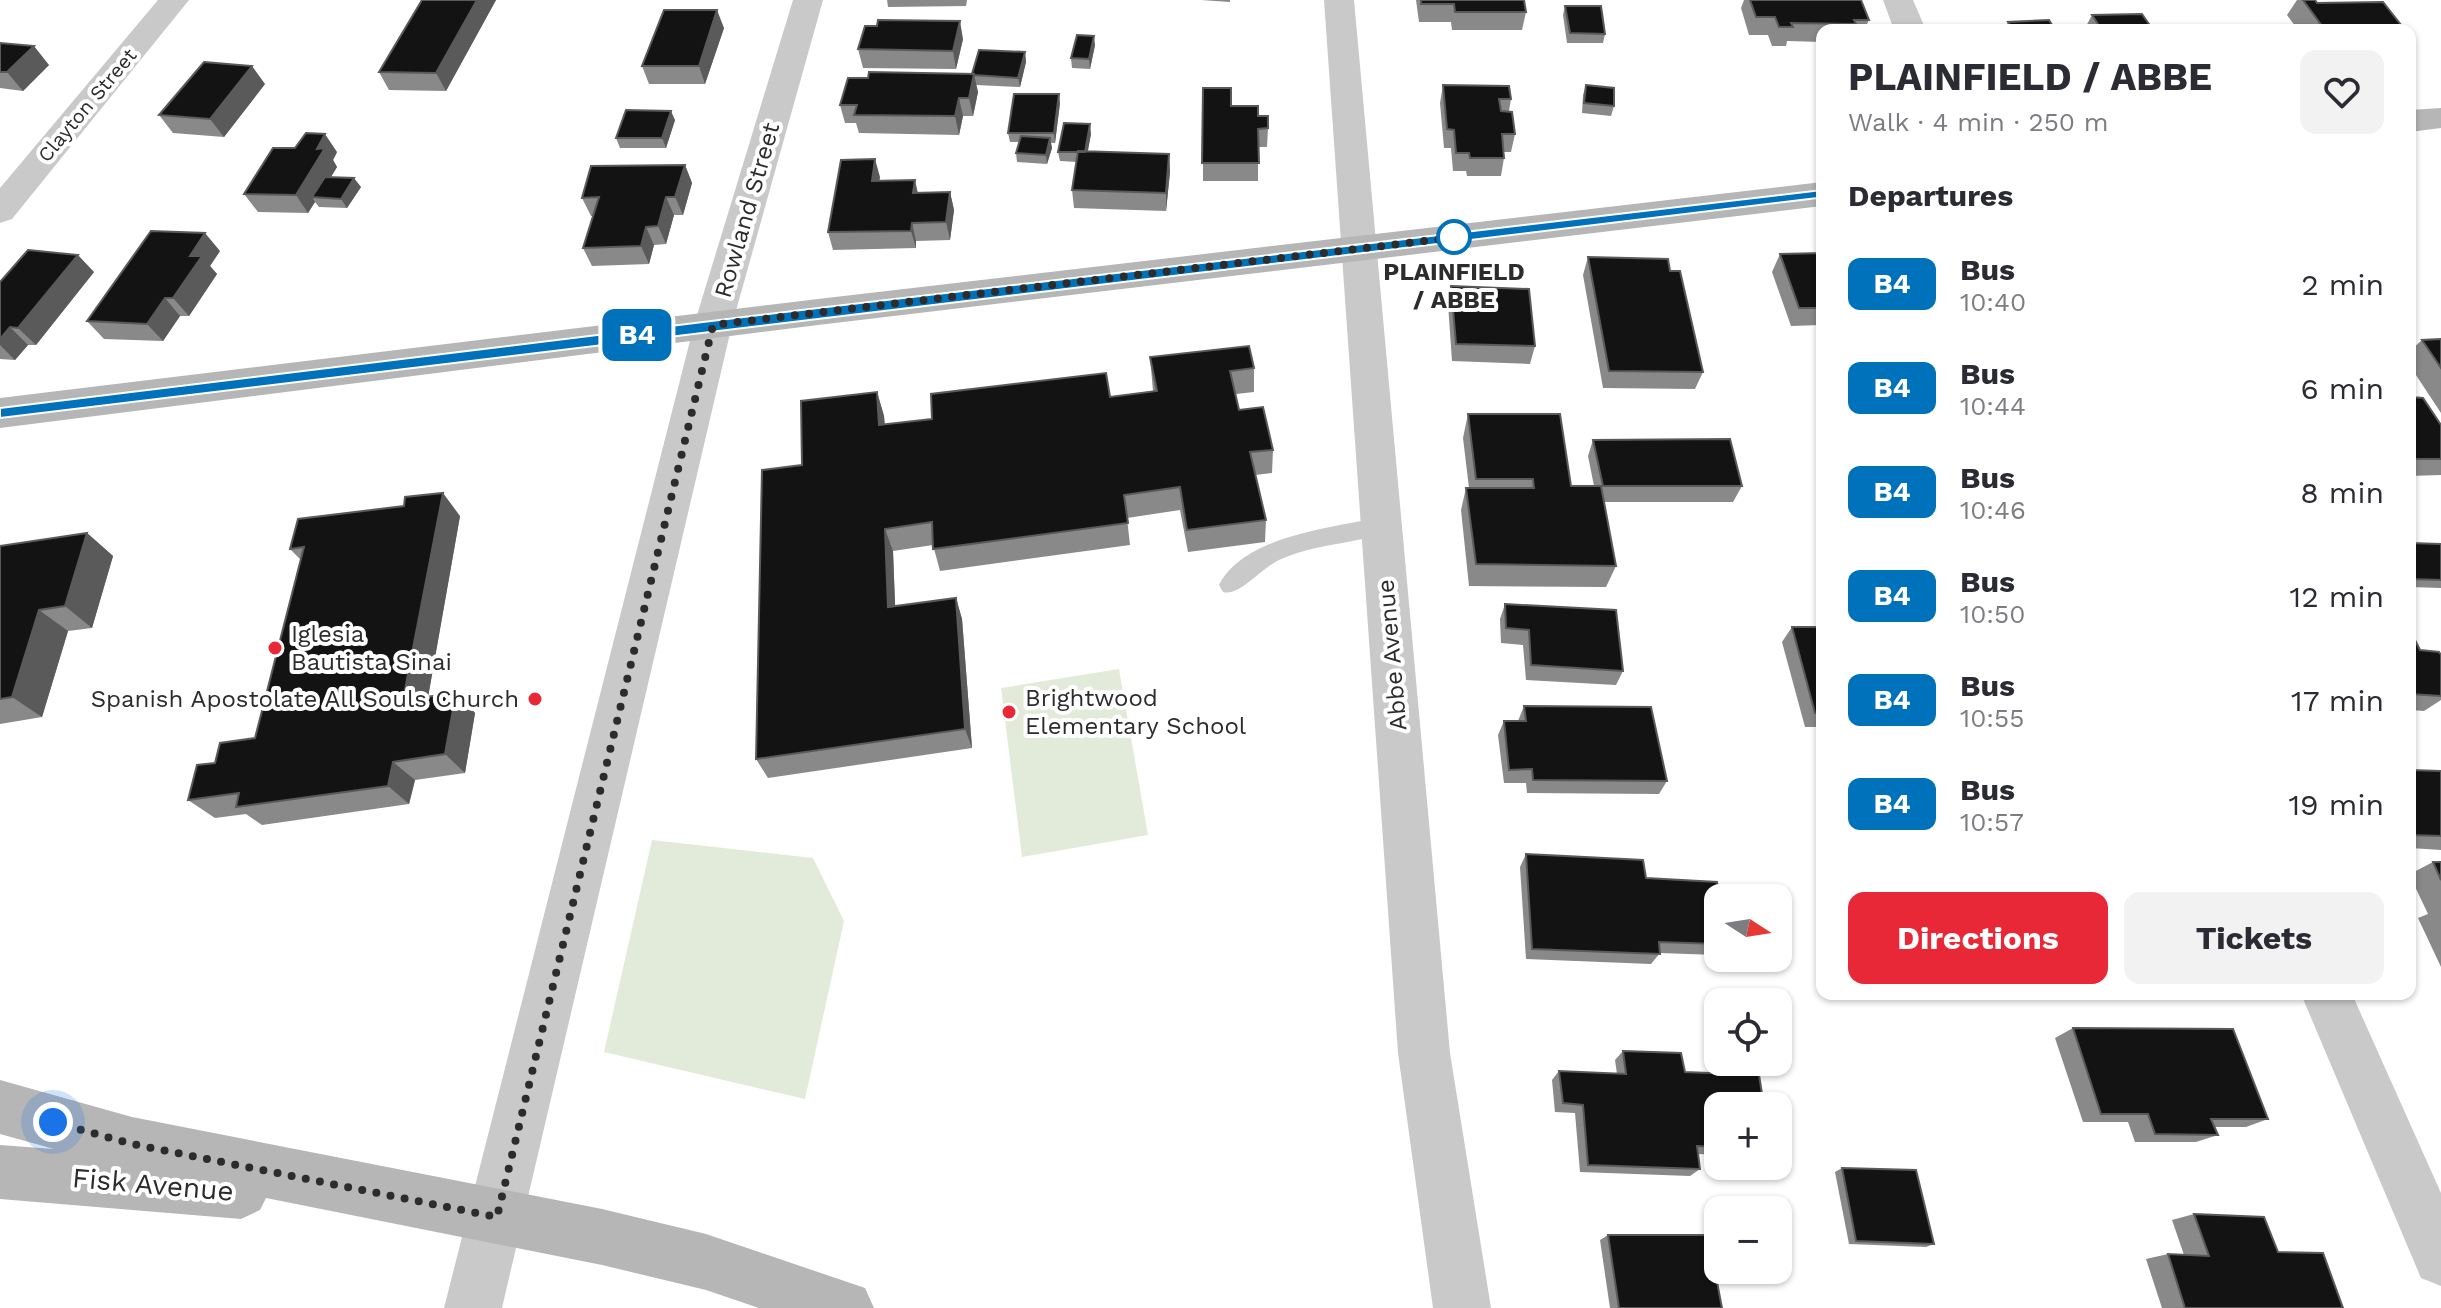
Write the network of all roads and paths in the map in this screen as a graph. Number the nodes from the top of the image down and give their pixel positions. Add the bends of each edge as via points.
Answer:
1 (174, 0) edge
2 (808, 0) edge
3 (1339, 0) edge
4 (1898, 0) edge
5 (1908, 24) edge
6 (2441, 118) edge
7 (2416, 120) edge
8 (1816, 195) edge
9 (0, 211) edge
10 (1359, 249) junction
11 (713, 325) junction
12 (0, 413) edge
13 (1381, 526) junction
14 (1231, 585) dead end
15 (2329, 1000) edge
16 (0, 1107) edge
17 (0, 1172) edge
18 (497, 1217) junction
19 (2441, 1258) edge
20 (473, 1308) edge
21 (845, 1308) edge
22 (1462, 1308) edge

1 - 9 street, Clayton Street
2 - 11 street, Rowland Street
3 - 10 street, Abbe Avenue
4 - 5 street
6 - 7 street
8 - 10 street
10 - 11 street
10 - 13 street, Abbe Avenue
11 - 12 street
11 - 18 street, Rowland Street
13 - 14 lane via 1267,554 1240,570
13 - 22 street, Abbe Avenue via 1424,1053
15 - 19 street
16 - 18 street, Fisk Avenue via 132,1144
17 - 18 street, Fisk Avenue
18 - 20 street, Rowland Street
18 - 21 street, Fisk Avenue via 706,1262

